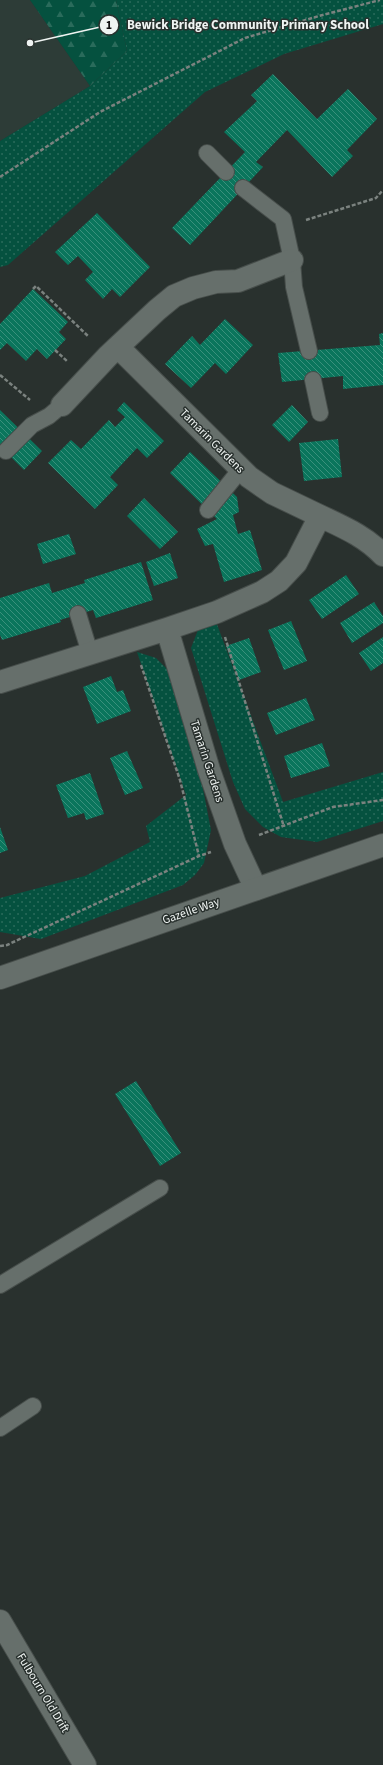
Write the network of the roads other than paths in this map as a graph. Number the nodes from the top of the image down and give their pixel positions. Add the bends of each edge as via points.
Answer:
1 (207, 153) dead end
2 (226, 172) dead end
3 (243, 188) dead end
4 (292, 260) junction
5 (309, 351) dead end
6 (113, 352) junction
7 (313, 380) dead end
8 (55, 411) joint
9 (320, 413) dead end
10 (6, 451) dead end
11 (241, 469) junction
12 (208, 510) dead end
13 (320, 516) junction
14 (383, 555) edge
15 (78, 614) dead end
16 (167, 629) junction
17 (90, 653) junction
18 (0, 682) edge
19 (383, 845) edge
20 (256, 889) junction
21 (0, 978) edge
22 (160, 1188) dead end
23 (0, 1285) edge
24 (33, 1406) dead end
25 (0, 1428) edge
26 (0, 1621) edge
27 (85, 1765) edge

1 - 2 lane
3 - 4 lane via 283,219
4 - 5 lane via 294,287
4 - 6 street via 238,281 216,282 174,296
6 - 8 street
6 - 11 street, Tamarin Gardens
7 - 9 lane
8 - 10 lane via 32,425
11 - 12 lane
11 - 13 street, Tamarin Gardens via 272,493
13 - 14 street, Tamarin Gardens via 352,530
13 - 16 street via 296,563 279,581 262,592 217,612
15 - 17 lane
16 - 17 street
16 - 20 street, Tamarin Gardens via 209,770 235,844
17 - 18 street
19 - 20 street, Gazelle Way
20 - 21 street, Gazelle Way
22 - 23 lane
24 - 25 lane
26 - 27 street, Fulbourn Old Drift

